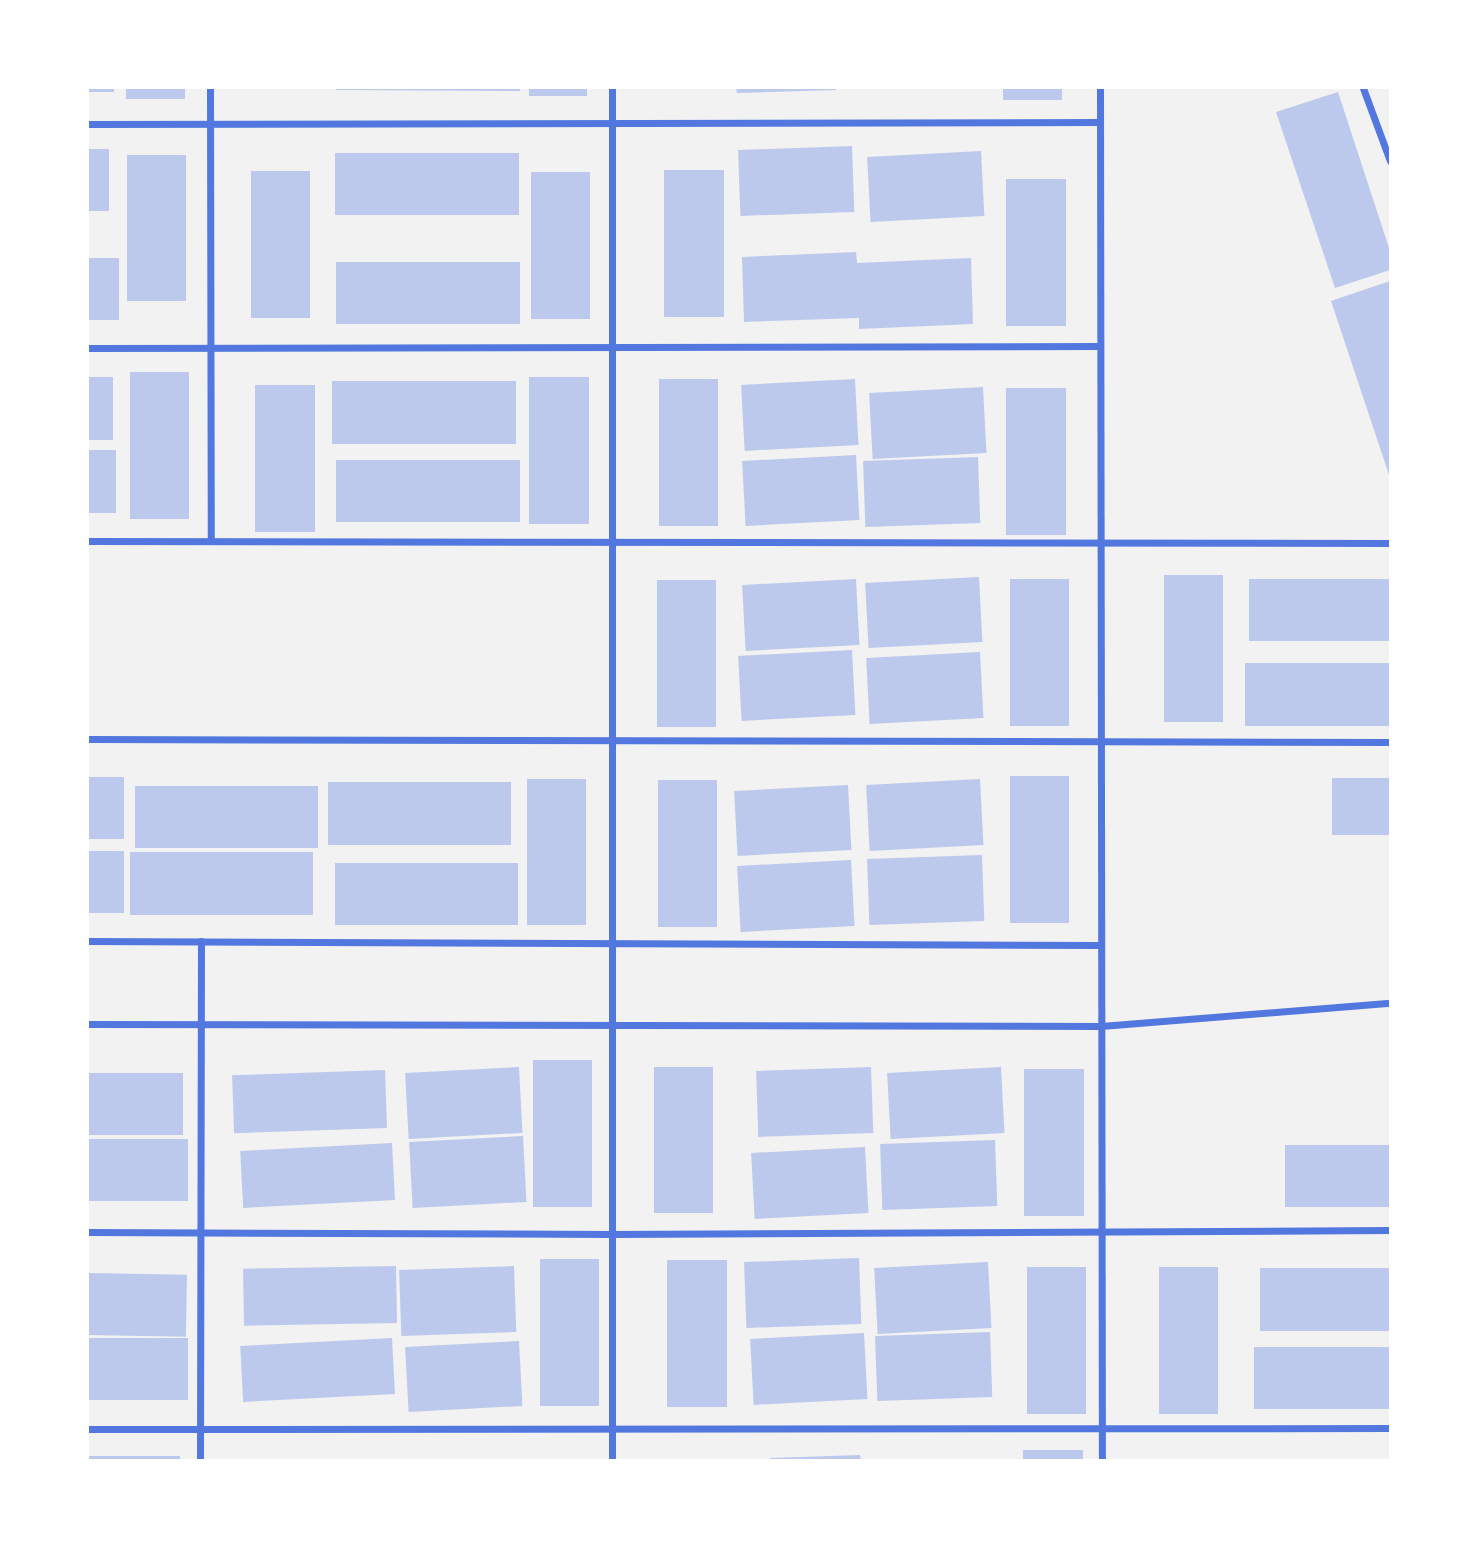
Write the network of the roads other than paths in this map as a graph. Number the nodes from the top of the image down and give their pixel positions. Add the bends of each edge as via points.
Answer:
1 (210, 88) edge
2 (612, 88) edge
3 (1100, 88) edge
4 (1363, 88) edge
5 (1100, 122) junction
6 (210, 123) junction
7 (612, 123) junction
8 (88, 124) edge
9 (1391, 161) edge
10 (1100, 346) junction
11 (612, 347) junction
12 (88, 348) edge
13 (211, 348) junction
14 (88, 541) edge
15 (211, 541) junction
16 (612, 541) junction
17 (1101, 541) junction
18 (1391, 543) edge
19 (88, 739) edge
20 (612, 740) junction
21 (1101, 741) junction
22 (1391, 742) edge
23 (88, 941) edge
24 (201, 941) junction
25 (612, 944) junction
26 (1101, 945) junction
27 (1391, 1003) edge
28 (88, 1024) edge
29 (201, 1024) junction
30 (612, 1026) junction
31 (1101, 1026) junction
32 (1391, 1230) edge
33 (88, 1232) edge
34 (201, 1232) junction
35 (1100, 1232) junction
36 (612, 1234) junction
37 (1391, 1428) edge
38 (88, 1429) edge
39 (200, 1429) junction
40 (612, 1429) junction
41 (1102, 1429) junction
42 (200, 1461) edge
43 (612, 1461) edge
44 (1102, 1461) edge

1 - 6 street
2 - 7 street
3 - 5 street
4 - 9 street
5 - 7 street
5 - 10 street
6 - 7 street
6 - 8 street
6 - 13 street
7 - 11 street
10 - 11 street
10 - 17 street
11 - 13 street
11 - 16 street
12 - 13 street
13 - 15 street
14 - 15 street
15 - 16 street
16 - 17 street
16 - 20 street
17 - 18 street
17 - 21 street
19 - 20 street
20 - 21 street
20 - 25 street
21 - 22 street
21 - 26 street
23 - 24 street
24 - 25 street
24 - 29 street
25 - 26 street
25 - 30 street
26 - 31 street
27 - 31 street
28 - 29 street
29 - 30 street
29 - 34 street
30 - 31 street
30 - 36 street
31 - 35 street
32 - 35 street
33 - 34 street
34 - 36 street
34 - 39 street
35 - 36 street
35 - 41 street
36 - 40 street
37 - 41 street
38 - 39 street
39 - 40 street
39 - 42 street
40 - 41 street
40 - 43 street
41 - 44 street

